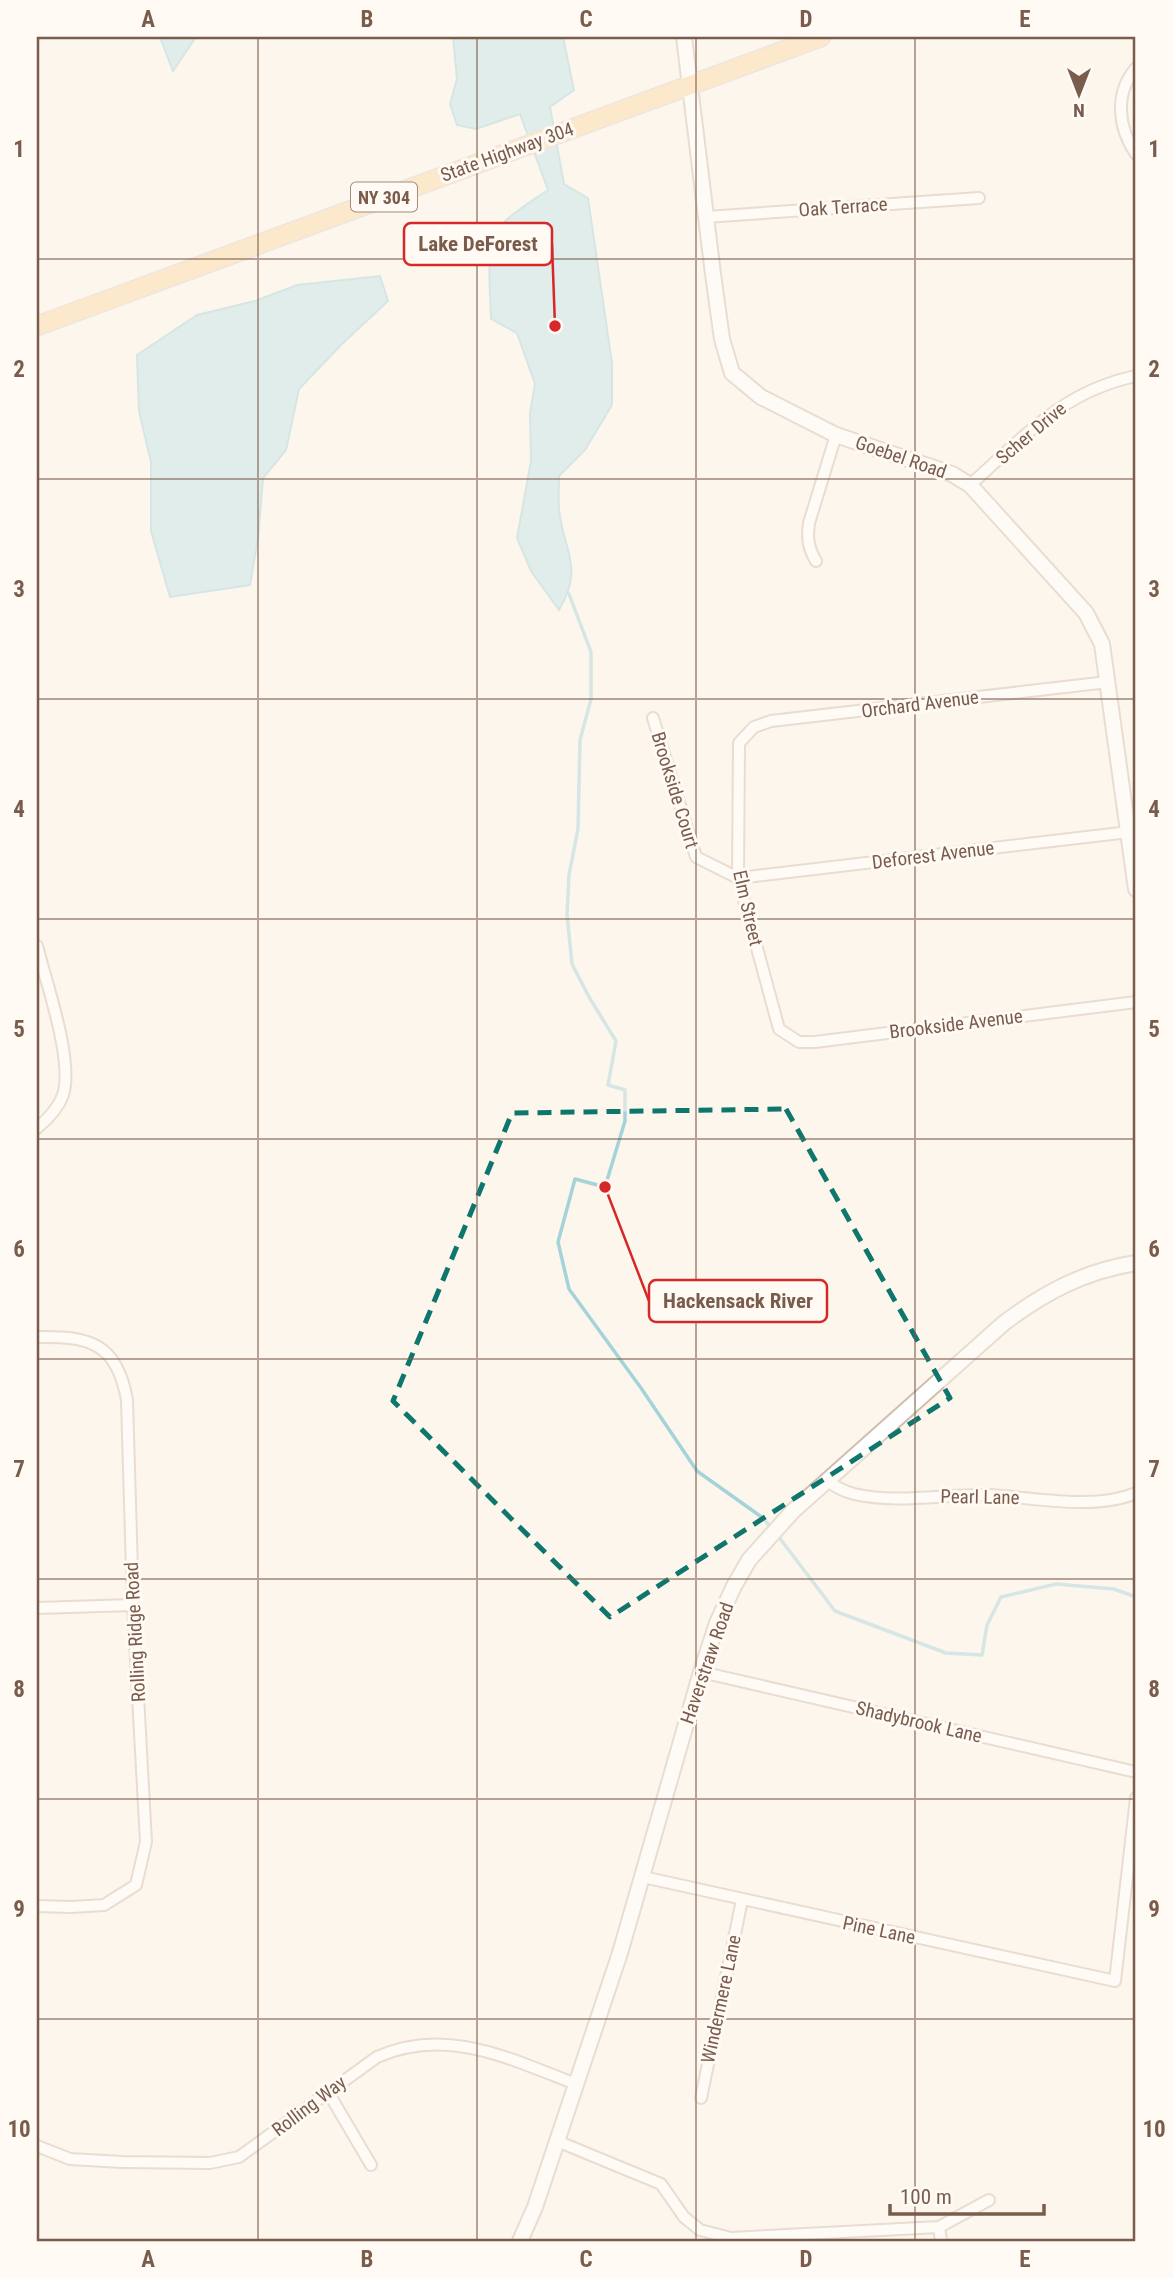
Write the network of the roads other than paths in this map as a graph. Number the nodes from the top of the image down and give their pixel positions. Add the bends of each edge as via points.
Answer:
1 (684, 37) edge
2 (821, 37) edge
3 (1136, 68) edge
4 (690, 85) junction
5 (1136, 154) edge
6 (979, 198) dead end
7 (706, 217) junction
8 (37, 326) edge
9 (1136, 376) edge
10 (836, 435) junction
11 (970, 485) junction
12 (816, 561) dead end
13 (1108, 682) junction
14 (653, 718) dead end
15 (739, 743) joint
16 (1129, 832) junction
17 (738, 878) junction
18 (1136, 889) edge
19 (37, 946) edge
20 (1136, 1002) edge
21 (779, 1029) joint
22 (37, 1128) edge
23 (1136, 1263) edge
24 (37, 1337) edge
25 (826, 1480) junction
26 (1136, 1493) edge
27 (134, 1605) junction
28 (37, 1608) edge
29 (701, 1672) junction
30 (1136, 1772) edge
31 (1136, 1798) edge
32 (643, 1877) junction
33 (742, 1900) junction
34 (37, 1906) edge
35 (576, 2084) junction
36 (328, 2092) junction
37 (701, 2098) dead end
38 (557, 2141) junction
39 (37, 2146) edge
40 (371, 2165) dead end
41 (989, 2200) dead end
42 (939, 2227) junction
43 (520, 2241) edge
44 (941, 2241) edge

1 - 4 street, Goebel Road
2 - 4 main road, State Highway 304 / NY 304
3 - 5 street via 1121,101 1122,129
4 - 7 street, Goebel Road
4 - 8 main road, State Highway 304 / NY 304
6 - 7 street, Oak Terrace
7 - 10 street, Goebel Road via 722,339 732,373 761,397
9 - 11 street, Scher Drive via 1108,382 1053,411
10 - 11 street, Goebel Road via 952,474
10 - 12 street via 809,523 809,550
11 - 13 street, Goebel Road via 1086,613 1101,643
13 - 15 street, Orchard Avenue via 771,721 754,727
13 - 16 street, Goebel Road
14 - 17 street, Brookside Court via 696,857
15 - 17 street, Elm Street
16 - 17 street, Deforest Avenue
16 - 18 street, Goebel Road
17 - 21 street, Elm Street
19 - 22 street via 64,1055 65,1079 58,1106
20 - 21 street, Brookside Avenue via 815,1042 799,1042
23 - 25 street, Haverstraw Road via 1095,1272 1032,1303
24 - 27 street, Rolling Ridge Road via 86,1341 109,1353 122,1375 127,1399
25 - 26 street, Pearl Lane via 856,1494 893,1497 986,1495 1099,1501
25 - 29 street, Haverstraw Road via 749,1560 723,1611
27 - 28 street
27 - 34 street, Rolling Ridge Road via 146,1842 136,1885 104,1905
29 - 30 street, Shadybrook Lane
29 - 32 street, Haverstraw Road
31 - 33 street, Pine Lane via 1115,1981
32 - 33 street, Pine Lane
32 - 35 street, Haverstraw Road
33 - 37 street, Windermere Lane
35 - 36 street, Rolling Way via 489,2051 444,2043 399,2047
35 - 38 street, Haverstraw Road
36 - 39 street, Rolling Way via 239,2157 211,2163 70,2159
36 - 40 street
38 - 42 street via 661,2184 684,2217 700,2230 731,2238
38 - 43 street, Haverstraw Road
41 - 42 street
42 - 44 street

